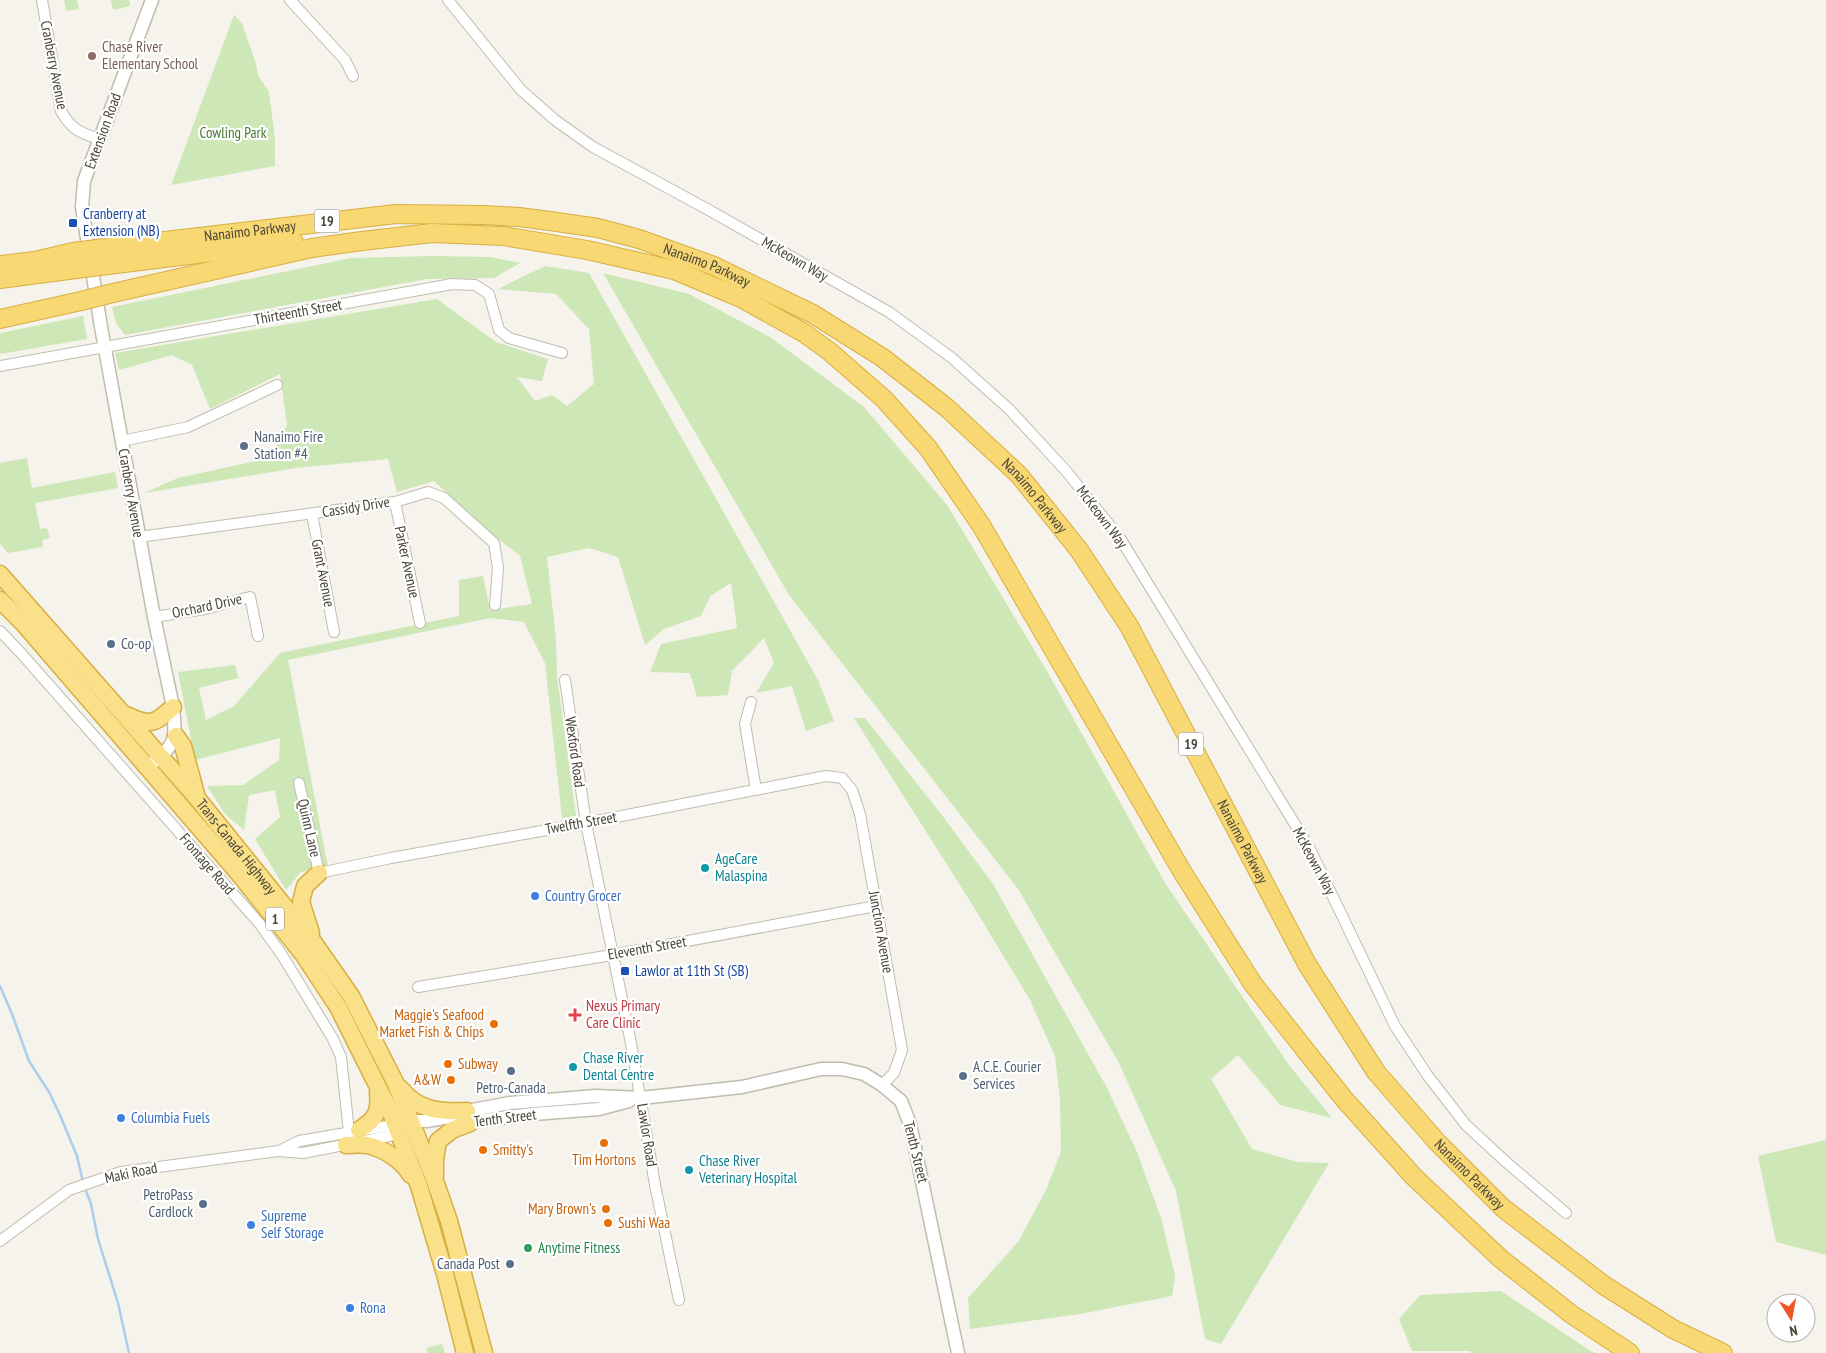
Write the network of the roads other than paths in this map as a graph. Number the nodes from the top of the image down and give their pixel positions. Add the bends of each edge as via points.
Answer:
1 (42, 0) edge
2 (152, 0) edge
3 (290, 0) edge
4 (448, 0) edge
5 (353, 76) dead end
6 (100, 139) junction
7 (82, 207) joint
8 (432, 233) junction
9 (0, 257) edge
10 (107, 257) junction
11 (74, 261) junction
12 (0, 265) edge
13 (0, 279) edge
14 (0, 319) edge
15 (104, 346) junction
16 (562, 353) dead end
17 (0, 366) edge
18 (277, 385) dead end
19 (122, 441) junction
20 (394, 502) junction
21 (312, 514) junction
22 (139, 538) junction
23 (0, 574) edge
24 (0, 600) edge
25 (496, 605) dead end
26 (154, 617) junction
27 (420, 623) dead end
28 (0, 631) edge
29 (334, 632) dead end
30 (258, 636) dead end
31 (565, 680) dead end
32 (751, 702) dead end
33 (173, 707) junction
34 (123, 714) junction
35 (176, 736) junction
36 (161, 757) junction
37 (147, 768) junction
38 (842, 778) joint
39 (299, 783) dead end
40 (756, 790) junction
41 (197, 798) junction
42 (586, 823) junction
43 (320, 873) junction
44 (876, 906) junction
45 (314, 942) junction
46 (612, 955) junction
47 (418, 987) dead end
48 (395, 1082) junction
49 (882, 1085) junction
50 (378, 1087) junction
51 (641, 1098) junction
52 (468, 1117) junction
53 (414, 1126) junction
54 (396, 1129) junction
55 (351, 1136) junction
56 (435, 1180) junction
57 (419, 1186) junction
58 (1566, 1213) dead end
59 (0, 1240) edge
60 (679, 1300) dead end
61 (465, 1353) edge
62 (484, 1353) edge
63 (958, 1353) edge
64 (1630, 1353) edge
65 (1723, 1353) edge

1 - 6 street, Cranberry Avenue via 62,111 68,124
2 - 6 street, Extension Road
3 - 5 street via 345,60
4 - 58 street, McKeown Way via 521,90 555,120 592,147 889,312 952,358 1009,408 1068,472 1120,538 1310,849 1394,1026 1466,1125
6 - 7 street, Extension Road via 84,181
7 - 15 street, Cranberry Avenue
8 - 10 highway via 405,232
8 - 14 highway, Nanaimo Parkway / 19, bridge via 312,248
8 - 64 highway, Nanaimo Parkway / 19 via 503,236 603,253 674,270 741,298 804,332 884,399 928,448 981,525 1183,873 1253,984 1344,1099 1414,1178 1501,1259 1571,1314
9 - 11 highway via 41,253
10 - 11 highway, bridge
10 - 65 highway, Nanaimo Parkway / 19 via 396,214 483,215 550,221 598,228 714,266 813,314 883,358 940,402 1019,475 1079,550 1130,626 1307,964 1376,1072 1437,1142 1502,1208 1605,1286 1674,1329
11 - 12 highway
11 - 13 highway
15 - 16 street, Thirteenth Street via 452,284 475,285 489,294 499,330 509,338
15 - 17 street, Thirteenth Street
15 - 19 street, Cranberry Avenue
18 - 19 street via 188,427
19 - 22 street, Cranberry Avenue
20 - 21 street, Cassidy Drive
20 - 25 street, Cassidy Drive via 428,492 444,498 494,543 498,568
20 - 27 street, Parker Avenue
21 - 22 street, Cassidy Drive
21 - 29 street, Grant Avenue
22 - 26 street, Cranberry Avenue
23 - 34 highway, Trans-Canada Highway / 1
24 - 37 highway, Trans-Canada Highway / 1
26 - 30 street, Orchard Drive via 205,609 250,597
26 - 33 street, Cranberry Avenue
28 - 55 street, Frontage Road via 260,923 341,1057
31 - 42 street, Wexford Road
32 - 40 street via 745,724
33 - 34 highway via 152,724
33 - 35 street, Cranberry Avenue
34 - 36 highway, Trans-Canada Highway / 1
35 - 36 street
35 - 41 highway via 183,746
36 - 37 street
36 - 41 highway, Trans-Canada Highway / 1
37 - 50 highway, Trans-Canada Highway / 1 via 303,954 338,1007
38 - 40 street, Twelfth Street via 826,776
38 - 44 street, Junction Avenue via 852,790 860,814
39 - 43 street, Quinn Lane
40 - 42 street, Twelfth Street
41 - 45 highway, Trans-Canada Highway / 1
42 - 43 street, Twelfth Street
42 - 46 street, Lawlor Road
43 - 45 highway via 305,886 301,902
44 - 46 street, Eleventh Street
44 - 49 street, Junction Avenue via 902,1050 894,1073
45 - 48 highway, Trans-Canada Highway / 1 via 351,996
46 - 47 street, Eleventh Street
46 - 51 street, Lawlor Road
48 - 52 highway via 409,1099 425,1107
48 - 53 highway, Trans-Canada Highway / 1
49 - 51 street, Tenth Street via 864,1074 822,1069 742,1087
49 - 63 street, Tenth Street via 900,1101 910,1124
50 - 54 highway, Trans-Canada Highway / 1
50 - 55 highway via 378,1111 371,1122
51 - 52 street, Tenth Street via 596,1096 510,1103
51 - 60 street, Lawlor Road
52 - 53 street, Tenth Street via 449,1117
52 - 56 highway via 438,1141
53 - 54 street, Tenth Street
53 - 56 highway, Trans-Canada Highway / 1
54 - 55 street, Maki Road
54 - 55 street, Maki Road
54 - 57 highway, Trans-Canada Highway / 1
55 - 57 highway via 386,1152 404,1166
55 - 59 street, Maki Road via 303,1153 278,1151 120,1172 69,1190
56 - 62 highway, Trans-Canada Highway / 1
57 - 61 highway, Trans-Canada Highway / 1

